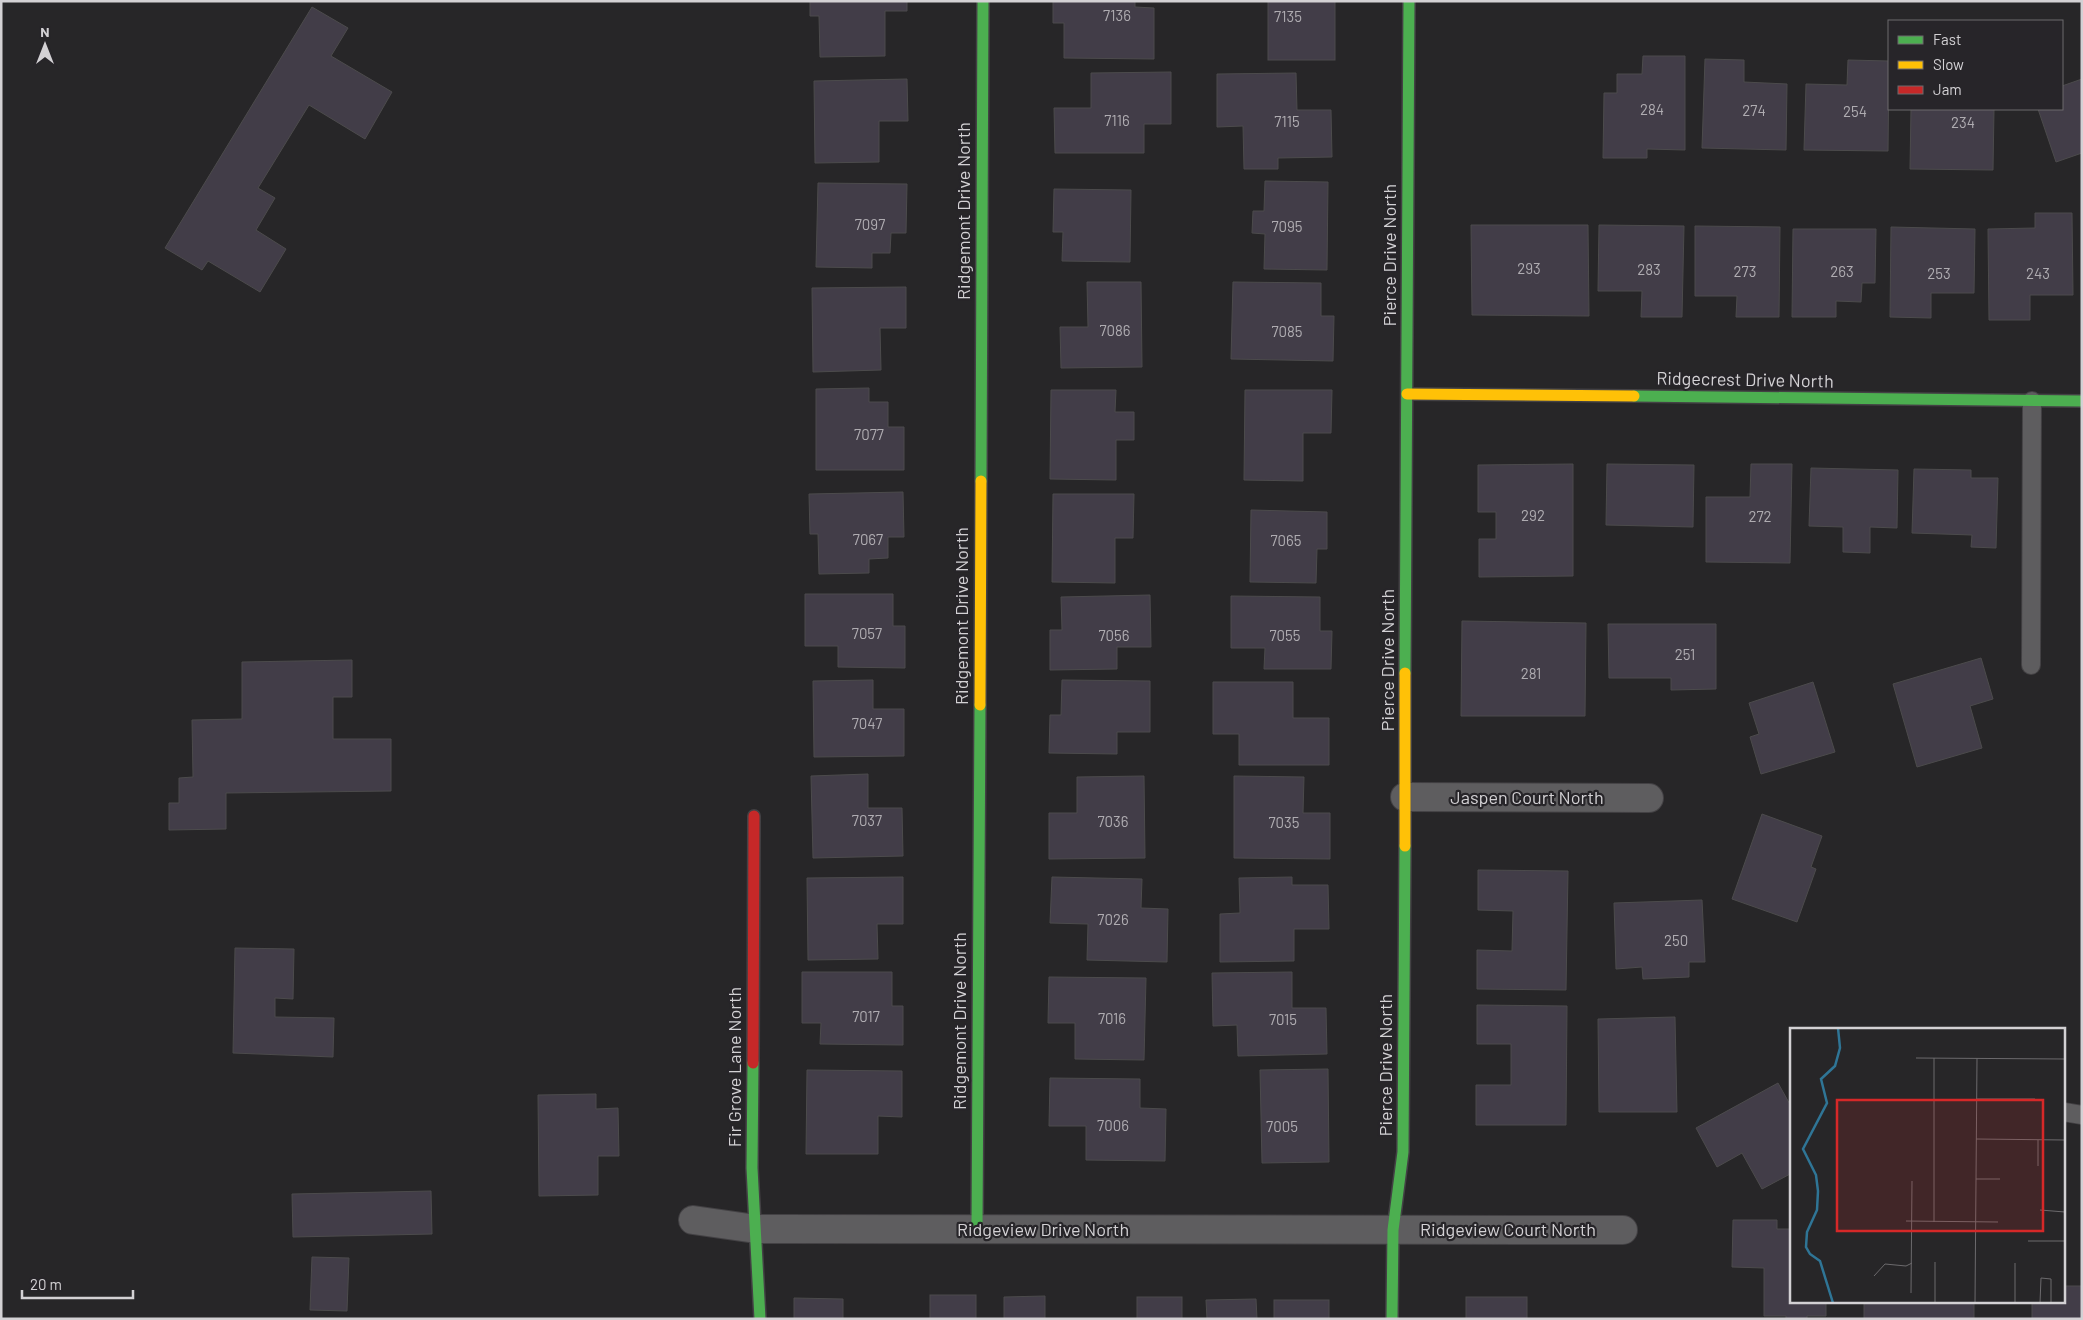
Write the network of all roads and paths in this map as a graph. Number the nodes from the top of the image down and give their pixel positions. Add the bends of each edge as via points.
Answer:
1 (983, 1) edge
2 (1409, 1) edge
3 (1407, 394) junction
4 (2032, 401) junction
5 (2082, 401) edge
6 (2030, 665) dead end
7 (1405, 797) junction
8 (1649, 798) dead end
9 (754, 816) dead end
10 (2066, 1112) edge
11 (2082, 1115) edge
12 (693, 1220) dead end
13 (756, 1230) junction
14 (977, 1230) junction
15 (1393, 1230) junction
16 (1623, 1230) dead end
17 (760, 1319) edge
18 (1392, 1319) edge

1 - 14 street, Ridgemont Drive North
2 - 3 street, Pierce Drive North
3 - 4 street, Ridgecrest Drive North
3 - 7 street, Pierce Drive North
4 - 5 street, Ridgecrest Drive North
4 - 6 lane
7 - 8 street, Jaspen Court North
7 - 15 street, Pierce Drive North via 1403,1152
9 - 13 street, Fir Grove Lane North via 752,1168
10 - 11 lane
12 - 13 street, Ridgeview Drive North
13 - 14 street, Ridgeview Drive North
13 - 17 street, Fir Grove Lane North
14 - 15 street, Ridgeview Drive North
15 - 16 street, Ridgeview Court North
15 - 18 street, Pierce Drive North

